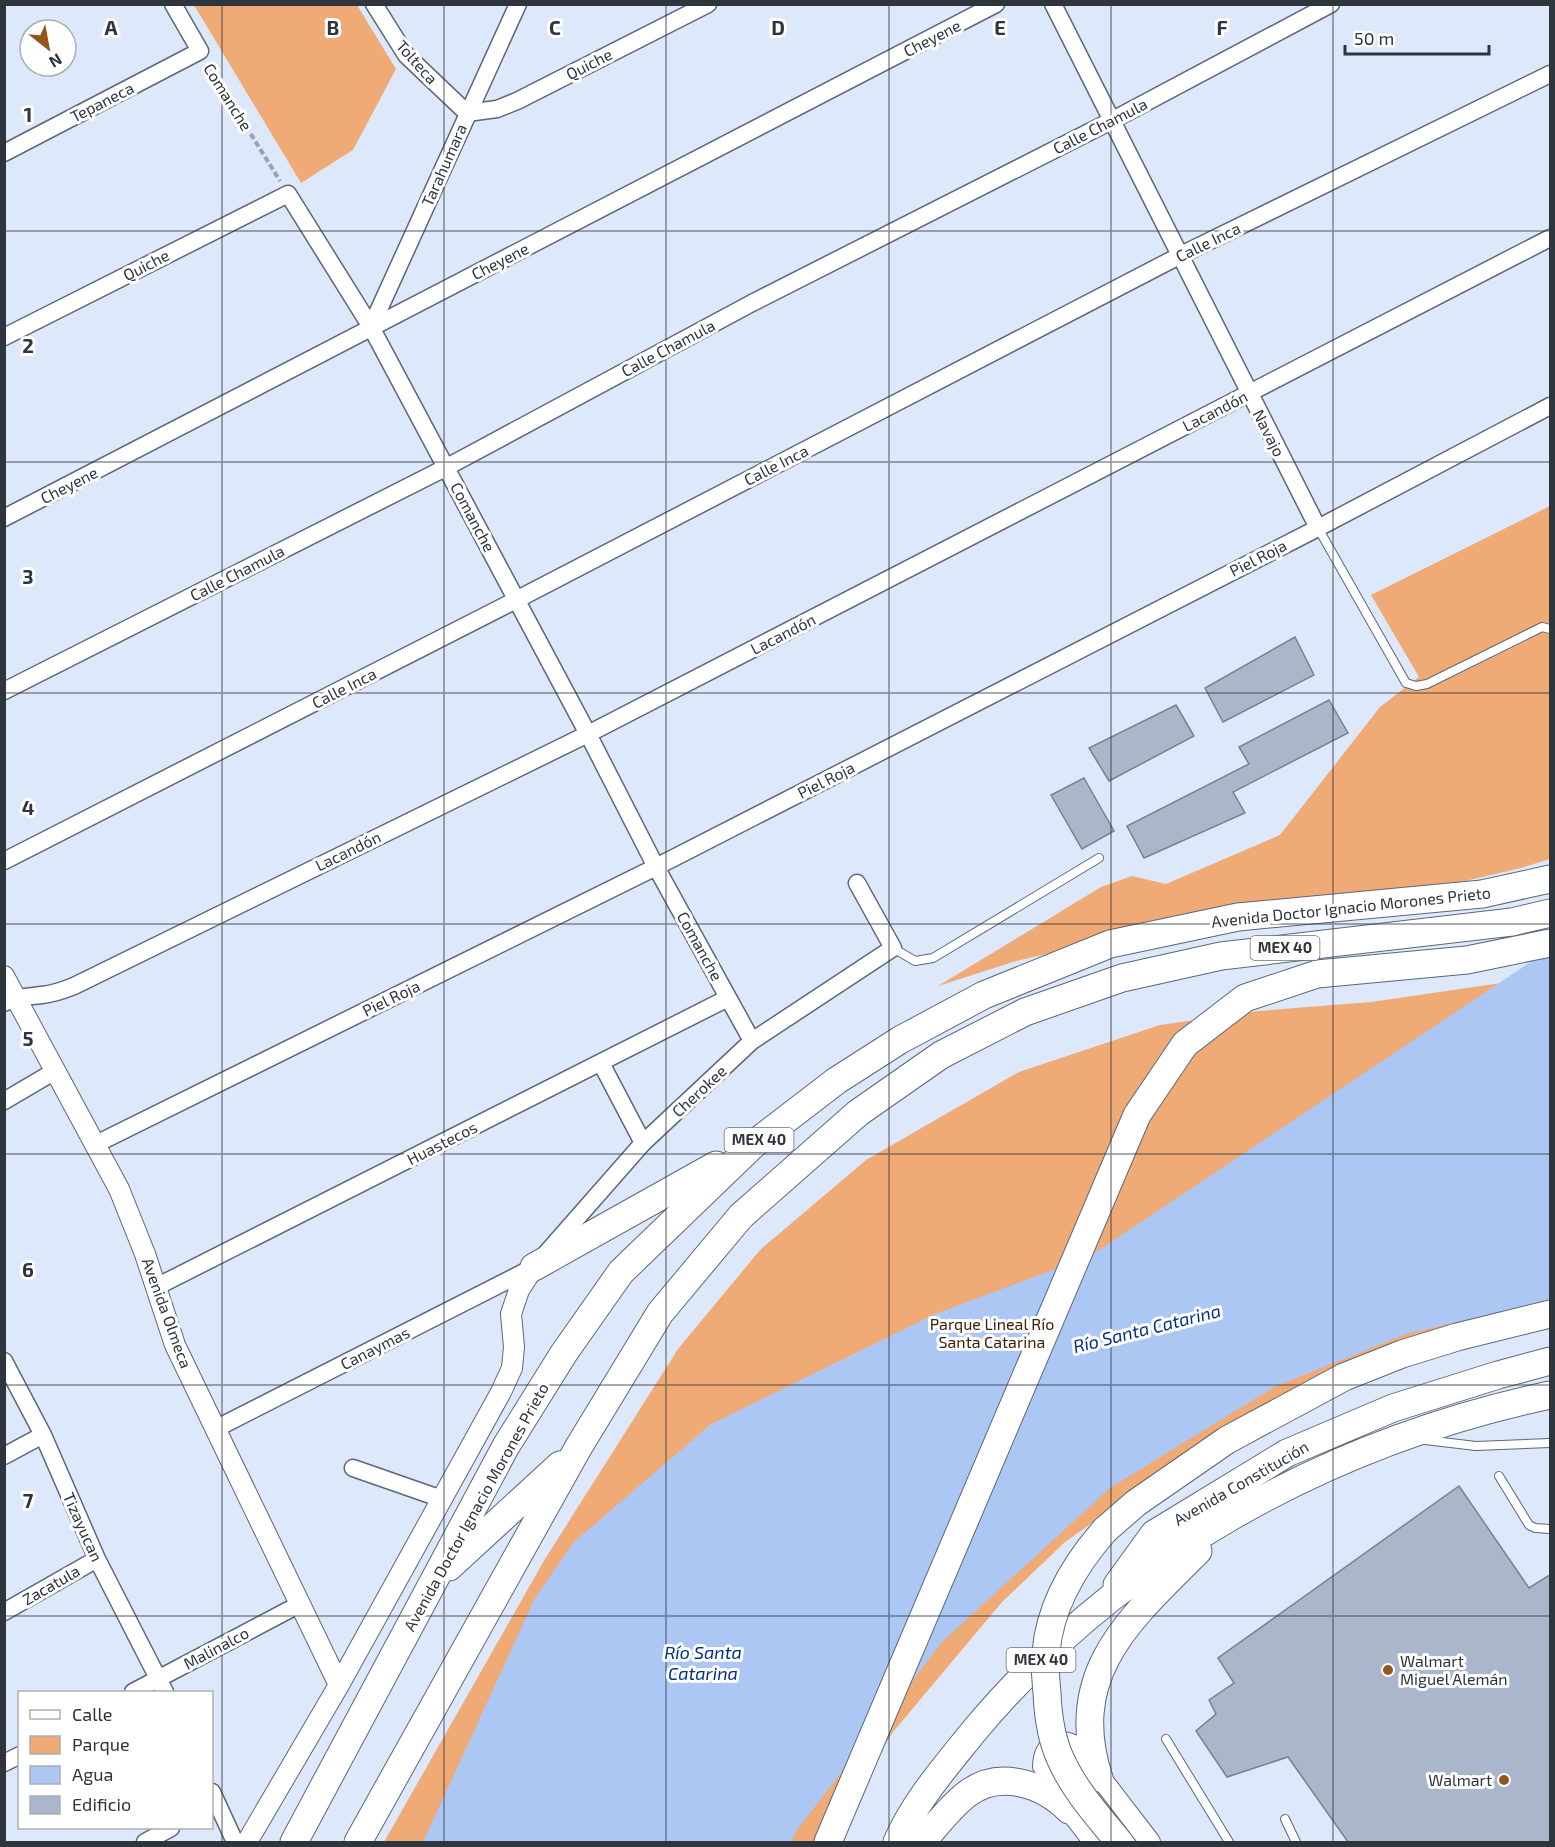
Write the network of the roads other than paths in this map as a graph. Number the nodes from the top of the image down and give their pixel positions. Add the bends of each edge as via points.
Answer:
1 (173, 4) edge
2 (374, 4) edge
3 (518, 4) edge
4 (708, 4) edge
5 (996, 4) edge
6 (1053, 4) edge
7 (1331, 4) edge
8 (200, 51) joint
9 (1551, 74) edge
10 (467, 113) junction
11 (1112, 120) junction
12 (4, 153) edge
13 (288, 194) joint
14 (1551, 238) edge
15 (1181, 255) junction
16 (371, 327) junction
17 (4, 337) edge
18 (1249, 394) junction
19 (1551, 406) edge
20 (447, 467) junction
21 (4, 518) edge
22 (1318, 528) junction
23 (516, 600) junction
24 (1551, 628) edge
25 (4, 692) edge
26 (588, 734) junction
27 (1099, 858) dead end
28 (4, 861) edge
29 (656, 867) junction
30 (1551, 879) edge
31 (857, 883) dead end
32 (1551, 913) edge
33 (1551, 943) edge
34 (893, 948) junction
35 (4, 976) edge
36 (728, 998) junction
37 (10, 1000) edge
38 (752, 1041) junction
39 (601, 1064) junction
40 (55, 1071) junction
41 (4, 1101) edge
42 (644, 1143) junction
43 (96, 1144) junction
44 (754, 1144) junction
45 (534, 1268) junction
46 (156, 1287) junction
47 (1551, 1314) edge
48 (4, 1361) edge
49 (1551, 1361) edge
50 (1551, 1395) edge
51 (217, 1428) junction
52 (43, 1435) junction
53 (1398, 1438) junction
54 (1551, 1443) edge
55 (578, 1448) junction
56 (4, 1456) edge
57 (353, 1468) dead end
58 (1498, 1476) dead end
59 (442, 1499) junction
60 (1228, 1520) junction
61 (1551, 1529) edge
62 (97, 1559) junction
63 (434, 1581) junction
64 (300, 1604) junction
65 (1102, 1606) junction
66 (4, 1612) edge
67 (162, 1685) edge
68 (339, 1685) junction
69 (137, 1691) edge
70 (1166, 1739) dead end
71 (18, 1756) edge
72 (4, 1763) edge
73 (1099, 1778) junction
74 (213, 1799) edge
75 (1069, 1810) junction
76 (1285, 1819) dead end
77 (168, 1829) edge
78 (145, 1842) edge
79 (236, 1842) edge
80 (247, 1842) edge
81 (294, 1842) edge
82 (358, 1842) edge
83 (828, 1842) edge
84 (897, 1842) edge
85 (922, 1842) edge
86 (1094, 1842) edge
87 (1119, 1842) edge
88 (1150, 1842) edge
89 (1229, 1842) edge
90 (1296, 1842) edge

1 - 8 street, Comanche
2 - 10 street, Tolteca via 406,55
3 - 10 street, Tarahumara
4 - 10 street, Quiche via 517,100 497,109
5 - 16 street, Cheyene
6 - 11 street, Navajo
7 - 11 street, Calle Chamula
8 - 12 street, Tepaneca
9 - 15 street, Calle Inca
10 - 16 street, Tarahumara
11 - 15 street, Navajo
11 - 20 street, Calle Chamula via 752,303
13 - 16 street, Comanche
13 - 17 street, Quiche
14 - 18 street, Lacandón
15 - 18 street, Navajo
15 - 23 street, Calle Inca
16 - 20 street, Comanche
16 - 21 street, Cheyene
18 - 22 street, Navajo
18 - 26 street, Lacandón
19 - 22 street, Piel Roja
20 - 23 street, Comanche
20 - 25 street, Calle Chamula
22 - 24 lane, Navajo via 1406,684 1426,684 1542,627
22 - 29 street, Piel Roja
23 - 26 street, Comanche
23 - 28 street, Calle Inca
26 - 29 street, Comanche
26 - 37 street, Lacandón via 75,986
27 - 34 lane via 933,958 915,961
29 - 36 street, Comanche
29 - 43 street, Piel Roja
30 - 44 highway, Avenida Doctor Ignacio Morones Prieto / MEX 40 via 1482,894 1238,917 1110,944 984,995 900,1040 836,1081
31 - 34 street
32 - 55 highway, Avenida Doctor Ignacio Morones Prieto / MEX 40 via 1512,922 1221,956 1122,978 1025,1012 941,1055 858,1113 741,1216 660,1313
33 - 83 highway via 1467,960 1317,974 1245,998 1185,1044 1137,1115
34 - 38 street, Cherokee
35 - 37 street, Avenida Olmeca
36 - 38 street, Comanche
36 - 39 street, Huastecos
37 - 40 street, Avenida Olmeca
38 - 42 street, Cherokee
39 - 42 street
39 - 46 street, Huastecos
40 - 41 street
40 - 43 street, Avenida Olmeca
42 - 45 street, Cherokee
43 - 46 street, Avenida Olmeca via 129,1211
44 - 45 highway
44 - 63 highway, Avenida Doctor Ignacio Morones Prieto / MEX 40 via 621,1272 506,1446
45 - 51 street, Canaymas
45 - 59 street, Avenida Doctor Ignacio Morones Prieto via 519,1290 512,1314 512,1368
46 - 51 street, Avenida Olmeca via 176,1345
47 - 87 highway, bridge via 1457,1336 1344,1377 1227,1440 1136,1503 1095,1542 1054,1614 1046,1654 1047,1708 1051,1731 1069,1776
48 - 52 street, Tizayucan
49 - 65 highway, Avenida Constitución via 1393,1408 1287,1453 1154,1534
50 - 53 highway, MEX 40
51 - 64 street, Avenida Olmeca
52 - 56 street
52 - 62 street, Tizayucan
53 - 54 lane via 1476,1446
53 - 60 highway, MEX 40 via 1301,1479
55 - 63 highway
55 - 82 highway, Avenida Doctor Ignacio Morones Prieto / MEX 40
57 - 59 street
58 - 61 lane via 1529,1525
59 - 68 street, Avenida Doctor Ignacio Morones Prieto
60 - 65 highway, MEX 40 via 1169,1556
60 - 73 highway via 1124,1628 1102,1665 1090,1722 1090,1743
62 - 66 street, Zacatula
62 - 67 street, Tizayucan
63 - 81 highway, Avenida Doctor Ignacio Morones Prieto / MEX 40
64 - 67 street, Malinalco
64 - 68 street, Avenida Olmeca
65 - 84 highway, MEX 40 via 1055,1647 987,1717 931,1786 905,1823
67 - 69 street, Malinalco
68 - 80 street, Avenida Doctor Ignacio Morones Prieto
70 - 89 lane
71 - 72 street
73 - 75 street via 1070,1743 1051,1746 1043,1766
73 - 88 street
74 - 79 street
75 - 85 highway via 1038,1787 1006,1781 988,1783 968,1793
75 - 86 street
76 - 90 lane
77 - 78 street

